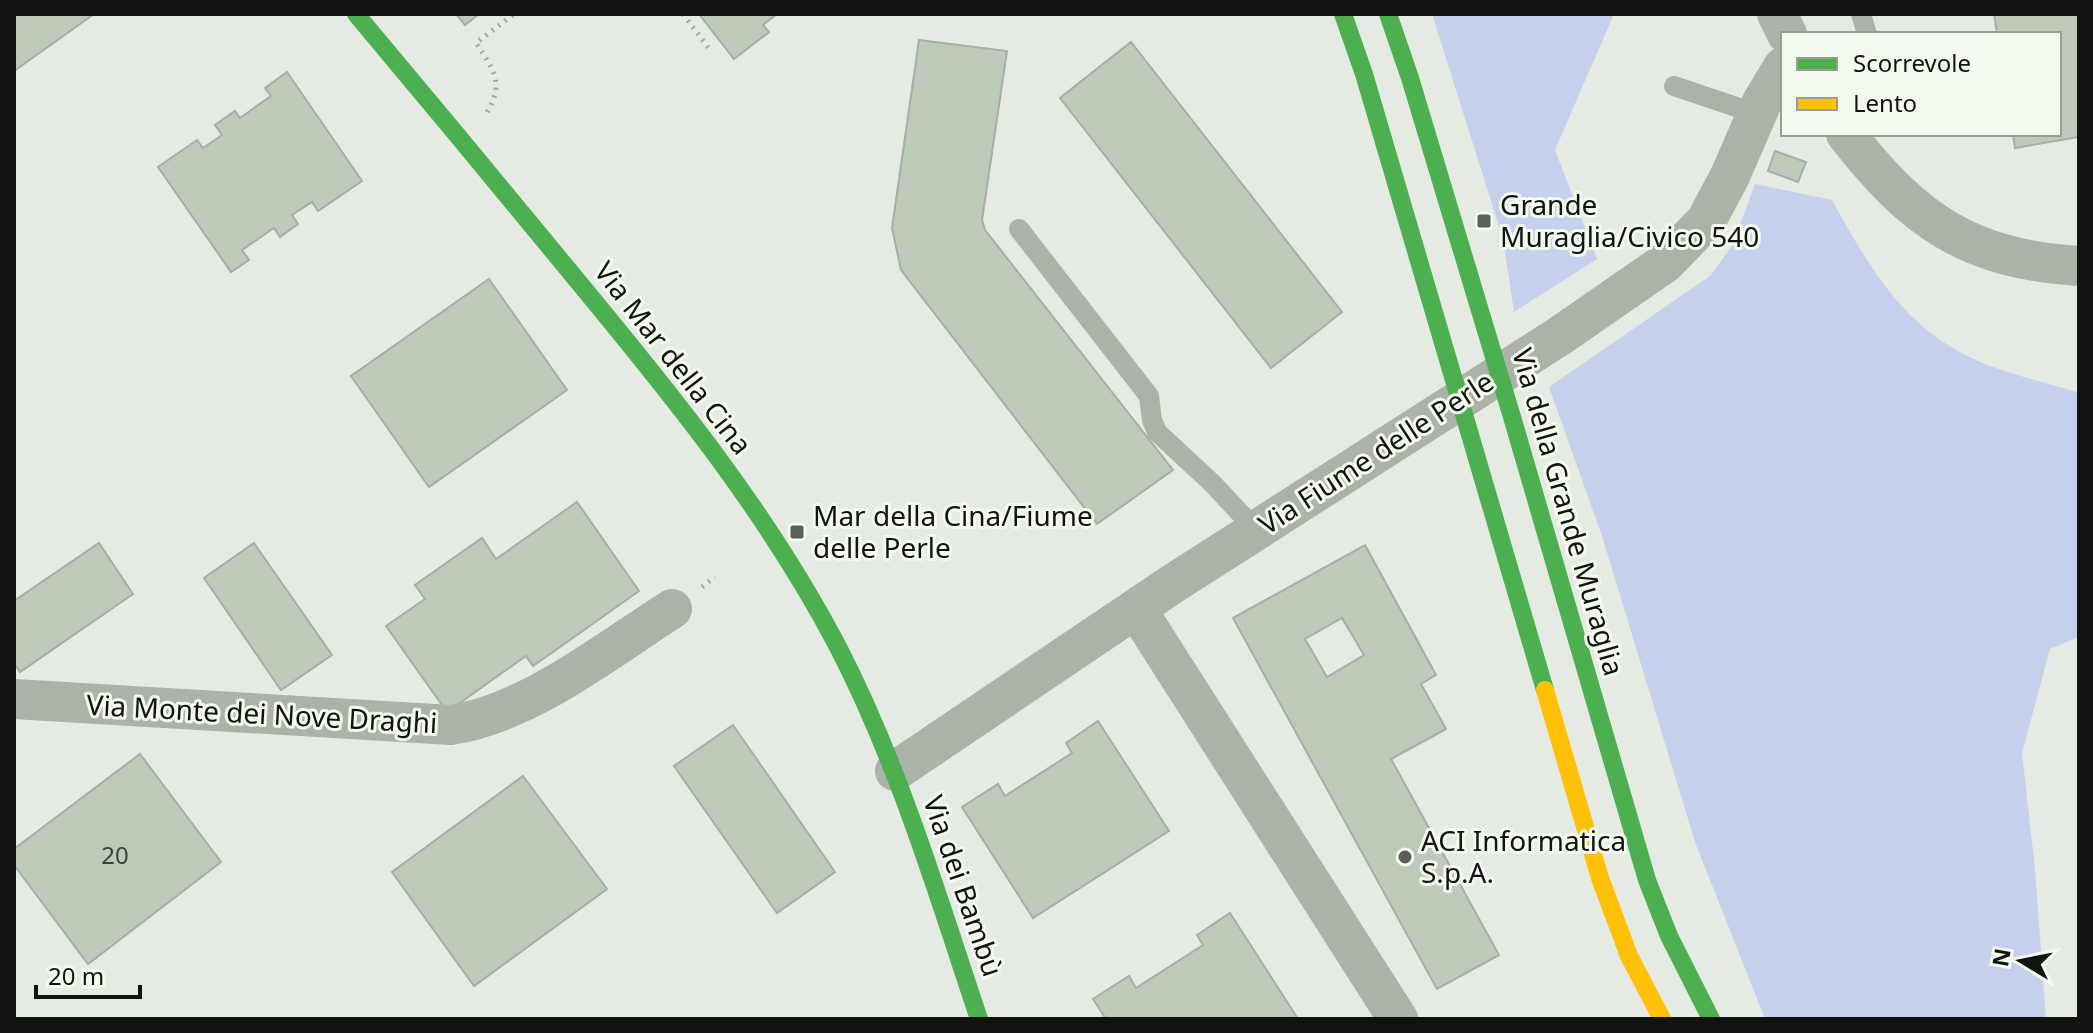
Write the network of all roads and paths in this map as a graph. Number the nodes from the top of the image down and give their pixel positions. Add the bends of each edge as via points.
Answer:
1 (356, 14) edge
2 (514, 14) edge
3 (683, 14) edge
4 (1343, 14) edge
5 (1388, 14) edge
6 (1777, 14) edge
7 (1786, 32) edge
8 (710, 50) dead end
9 (1781, 71) edge
10 (1674, 86) dead end
11 (1757, 114) junction
12 (460, 138) junction
13 (1856, 138) edge
14 (1019, 229) dead end
15 (2079, 266) edge
16 (1256, 530) junction
17 (672, 609) dead end
18 (1137, 610) junction
19 (14, 699) edge
20 (895, 771) junction
21 (979, 1019) edge
22 (1398, 1019) edge
23 (1662, 1019) edge
24 (1711, 1019) edge

1 - 12 street, Via Mar della Cina
2 - 12 path via 476,43 492,66 496,96 479,123
3 - 8 path
4 - 23 street via 1600,878 1629,956
5 - 24 street, Via della Grande Muraglia via 1647,880
6 - 7 street
9 - 11 street, Via Fiume delle Perle
10 - 11 lane
11 - 16 street, Via Fiume delle Perle via 1706,221 1665,263
12 - 20 street, Via Mar della Cina via 661,382 761,518 837,646
13 - 15 street via 1895,189 1958,238 2017,258
14 - 16 lane via 1149,396 1157,432
16 - 18 street, Via Fiume delle Perle
17 - 19 street, Via Monte dei Nove Draghi via 530,698 485,718 451,725
18 - 20 street, Via Fiume delle Perle
18 - 22 street
20 - 21 street, Via dei Bambù

